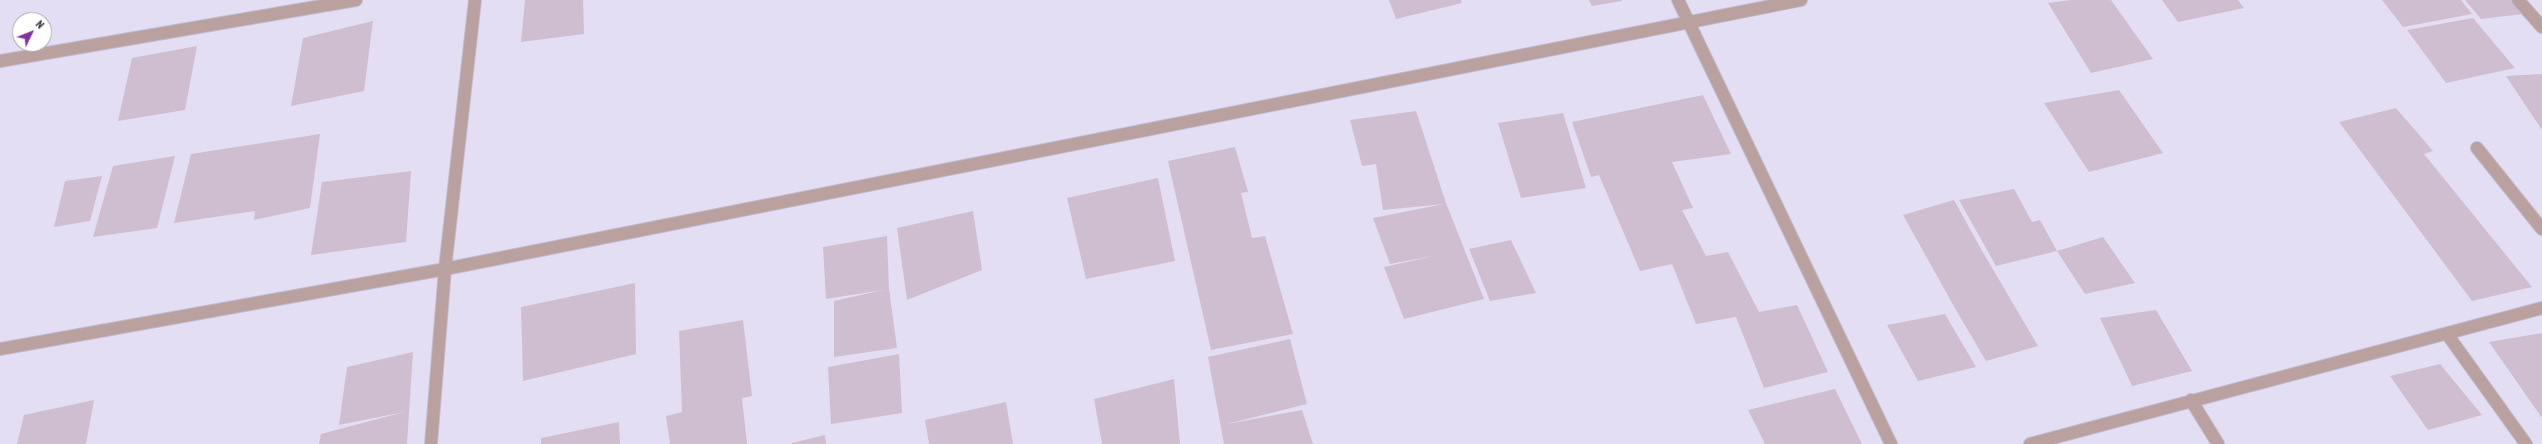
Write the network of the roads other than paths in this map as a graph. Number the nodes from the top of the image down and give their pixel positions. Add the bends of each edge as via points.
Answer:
1 (356, 0) edge
2 (475, 0) edge
3 (1678, 0) edge
4 (1801, 0) edge
5 (2518, 0) edge
6 (1689, 24) junction
7 (2542, 27) edge
8 (0, 61) edge
9 (2477, 148) dead end
10 (2542, 229) edge
11 (445, 269) junction
12 (2542, 308) edge
13 (2447, 334) junction
14 (0, 349) edge
15 (2191, 400) junction
16 (431, 444) edge
17 (1891, 444) edge
18 (2030, 444) edge
19 (2218, 444) edge
20 (2526, 444) edge

1 - 8 street
2 - 11 street
3 - 6 street
4 - 6 street
5 - 7 street
6 - 11 street
6 - 17 street
9 - 10 street
11 - 14 street
11 - 16 street
12 - 13 street
13 - 15 street
13 - 20 street
15 - 18 street
15 - 19 street

